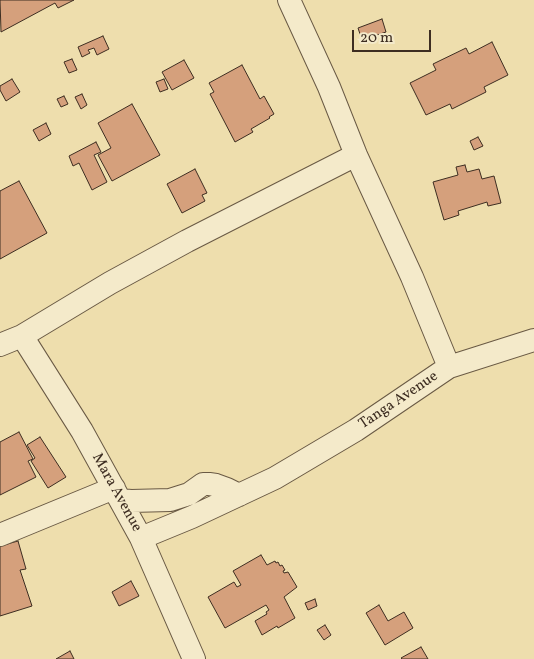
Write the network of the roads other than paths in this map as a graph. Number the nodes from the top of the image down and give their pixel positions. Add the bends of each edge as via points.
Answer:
1 (289, 0) edge
2 (356, 155) junction
3 (22, 336) junction
4 (534, 340) edge
5 (0, 345) edge
6 (449, 367) junction
7 (117, 494) junction
8 (239, 495) junction
9 (0, 535) edge
10 (141, 538) junction
11 (194, 659) edge

1 - 2 street, Tanga Avenue
2 - 3 street via 142,265
2 - 6 street, Tanga Avenue
3 - 5 street
3 - 7 street, Mara Avenue
4 - 6 street
6 - 8 street, Tanga Avenue via 356,430 275,478
7 - 8 street via 131,501 170,500 209,484
7 - 9 street
7 - 10 street, Mara Avenue
8 - 10 street, Tanga Avenue
10 - 11 street, Mara Avenue

